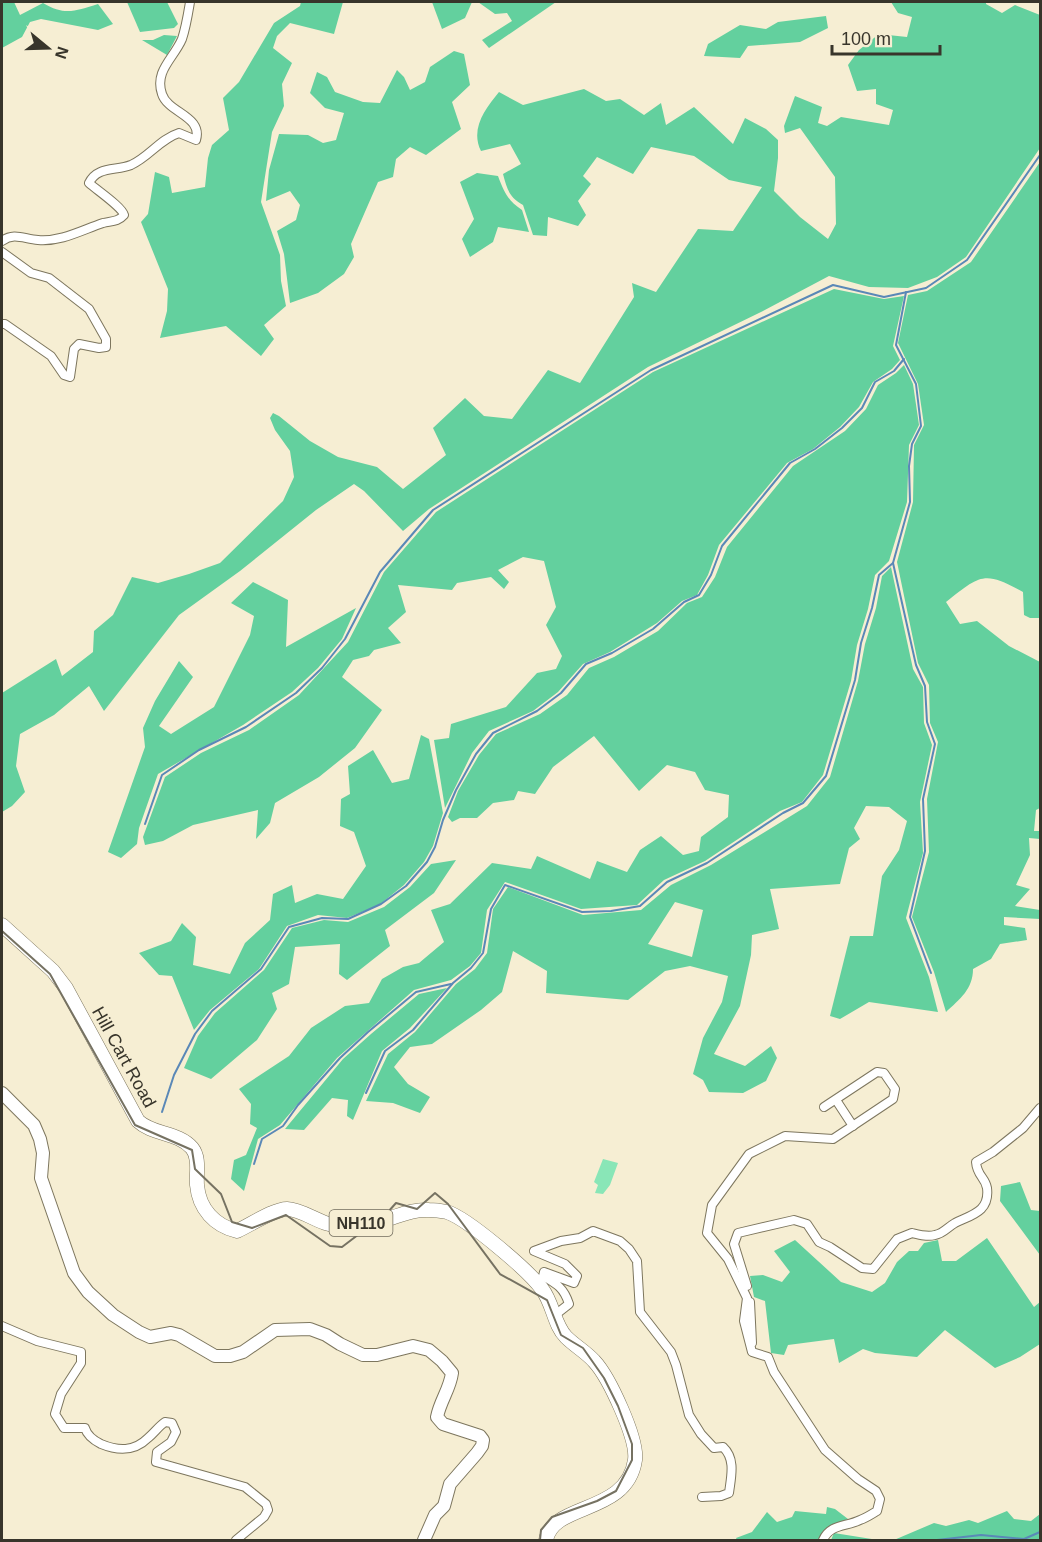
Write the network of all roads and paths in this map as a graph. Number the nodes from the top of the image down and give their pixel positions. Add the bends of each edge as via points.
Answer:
1 (190, 2) edge
2 (2, 241) edge
3 (2, 252) edge
4 (2, 324) edge
5 (2, 925) edge
6 (2, 1093) edge
7 (836, 1100) junction
8 (824, 1107) dead end
9 (1041, 1108) edge
10 (853, 1126) junction
11 (555, 1314) junction
12 (2, 1326) edge
13 (752, 1352) junction
14 (702, 1497) dead end
15 (824, 1537) edge
16 (236, 1540) edge
17 (424, 1540) edge
18 (546, 1540) edge

1 - 2 street via 182,38 159,79 166,104 193,123 196,140 179,133 169,136 132,165 93,176 90,183 123,209 120,220 75,235 40,240 14,235
3 - 4 street via 31,273 57,283 89,309 106,339 106,347 79,344 74,350 70,377 64,375 51,356
5 - 11 highway, Hill Cart Road / NH110 via 54,971 66,988 138,1121 190,1146 195,1153 197,1188 204,1208 224,1228 237,1231 287,1209 336,1225 379,1221 410,1211 447,1212 525,1269 544,1290
6 - 17 main road via 34,1125 40,1139 42,1178 74,1273 113,1315 139,1332 150,1337 179,1335 215,1356 222,1356 243,1352 275,1330 310,1329 363,1355 413,1346 429,1350 442,1361 452,1373 451,1385 437,1417 443,1424 483,1440 477,1454 450,1484 444,1506 435,1515
7 - 8 street
7 - 10 street
7 - 10 street via 877,1071 884,1073 896,1089 893,1099
9 - 13 street via 1023,1128 976,1162 987,1188 980,1212 938,1235 912,1233 897,1239 873,1269 861,1268 819,1242 807,1224 794,1220 738,1233 734,1244 750,1296
10 - 13 street via 833,1139 786,1136 749,1154 712,1205 707,1233 728,1259 747,1298 744,1321
11 - 14 street via 569,1304 566,1293 543,1276 544,1272 574,1283 577,1276 565,1264 534,1251 593,1231 620,1241 629,1249 637,1261 640,1312 671,1352 689,1415 714,1448 723,1447 728,1452 733,1468 729,1493
11 - 18 highway, Hill Cart Road / NH110 via 564,1336 601,1370 636,1447 628,1480 618,1492 562,1518 547,1533
12 - 16 street via 37,1341 81,1352 81,1363 61,1394 55,1414 64,1428 85,1428 96,1442 112,1449 125,1449 139,1446 165,1422 172,1423 176,1432 171,1442 157,1452 156,1462 245,1487 266,1504 264,1516
13 - 15 street via 768,1357 825,1450 876,1491 880,1499 878,1511 858,1522 838,1525

